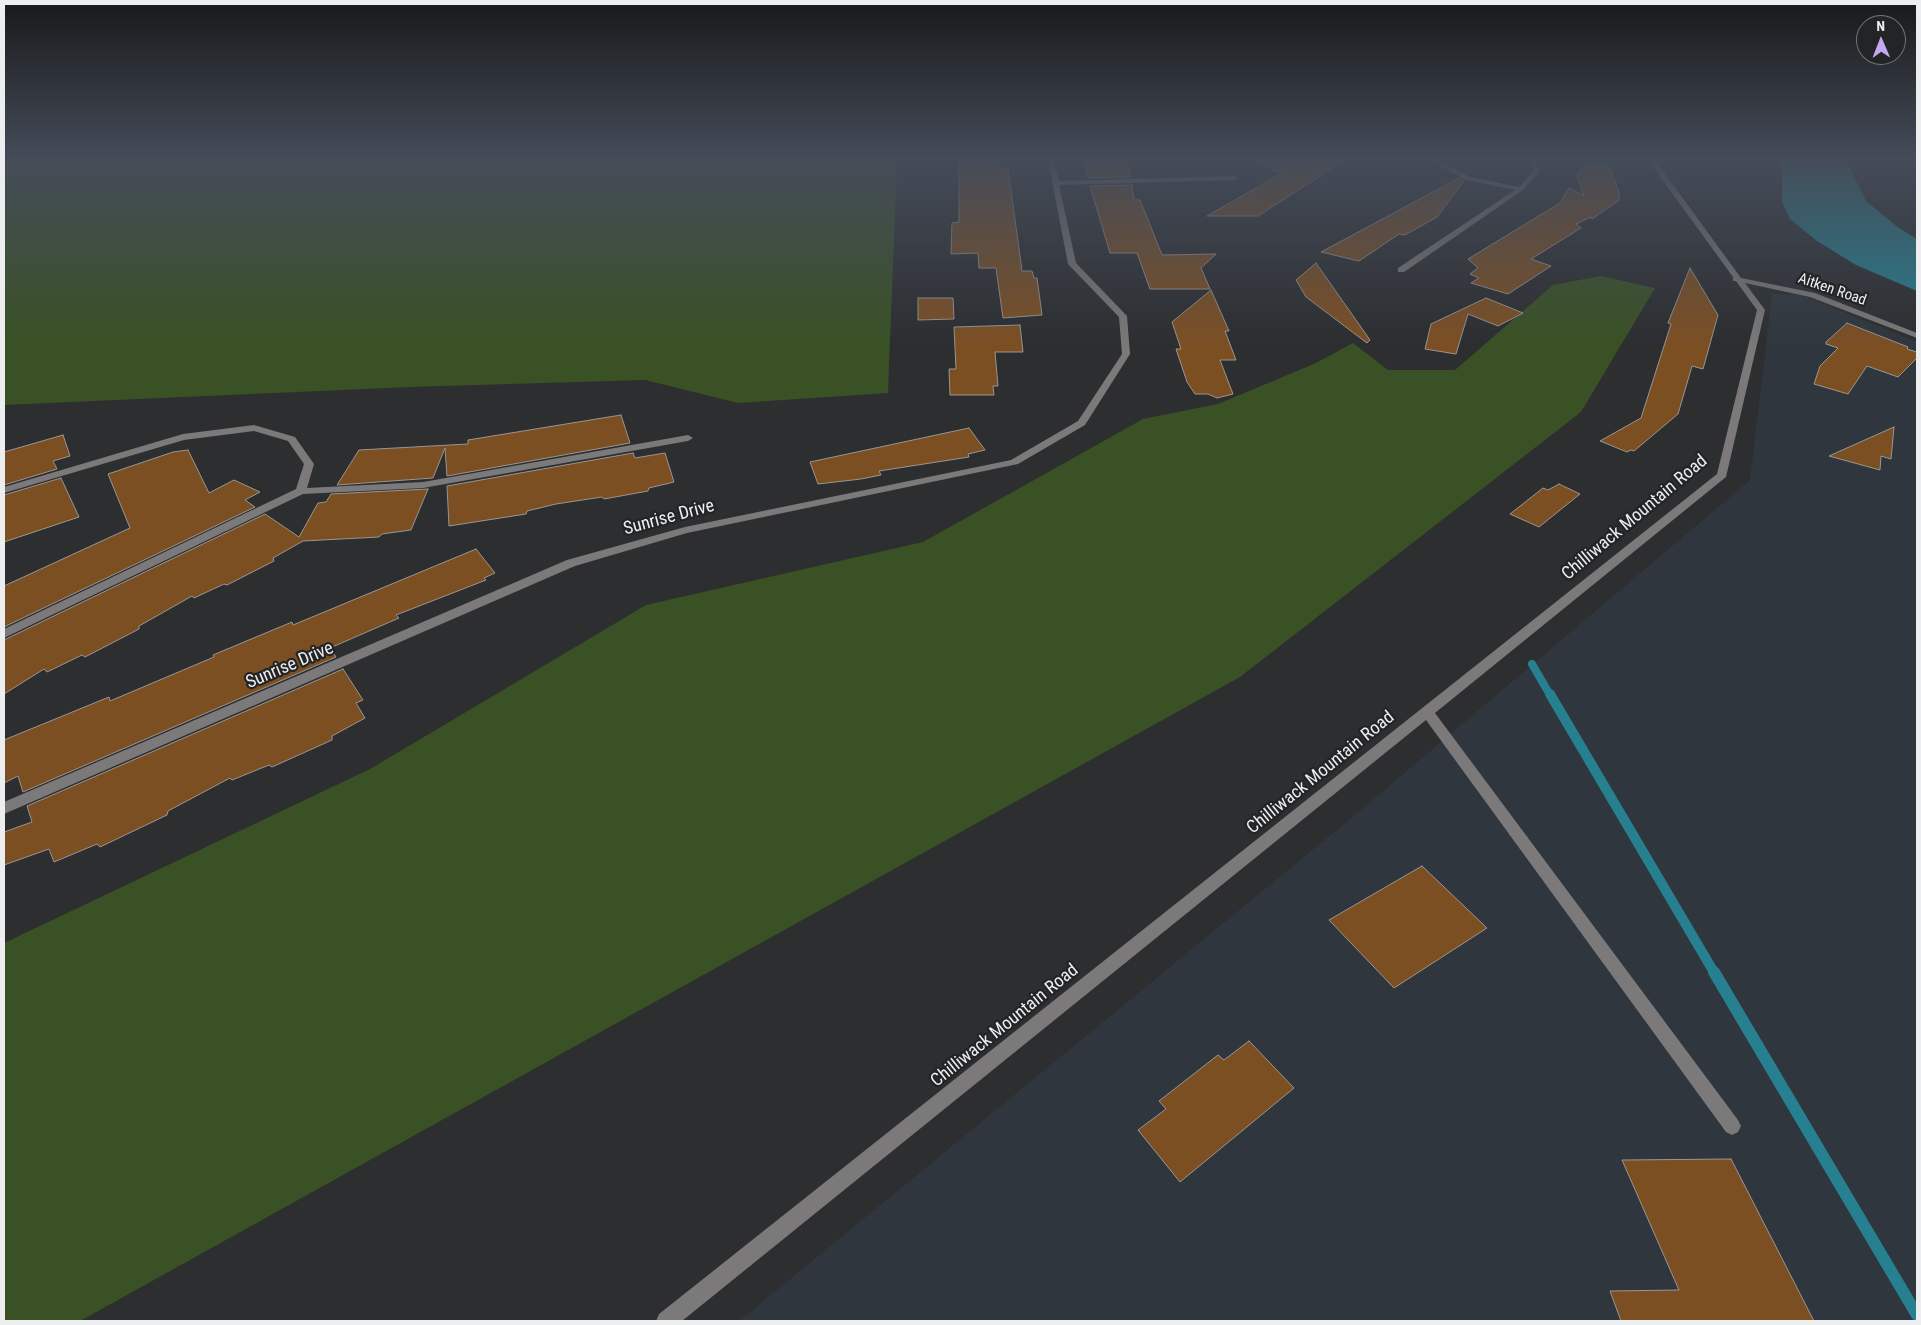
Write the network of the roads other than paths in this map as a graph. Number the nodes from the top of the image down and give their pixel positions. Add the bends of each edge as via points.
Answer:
1 (1063, 222) edge
2 (1472, 222) edge
3 (1695, 222) edge
4 (1401, 270) dead end
5 (1736, 279) junction
6 (1917, 336) edge
7 (688, 438) dead end
8 (4, 490) edge
9 (301, 491) junction
10 (4, 634) edge
11 (1427, 712) junction
12 (4, 808) edge
13 (1732, 1126) dead end
14 (666, 1321) edge

1 - 12 street, Sunrise Drive via 1072,264 1123,316 1126,354 1082,423 1014,462 685,530 571,563
2 - 4 street
3 - 5 street, Chilliwack Mountain Road
5 - 6 street, Aitken Road via 1812,295
5 - 11 street, Chilliwack Mountain Road via 1761,310 1722,475
7 - 9 street via 423,485
8 - 9 street via 183,438 254,428 292,439 309,464
9 - 10 street
11 - 13 street
11 - 14 street, Chilliwack Mountain Road

